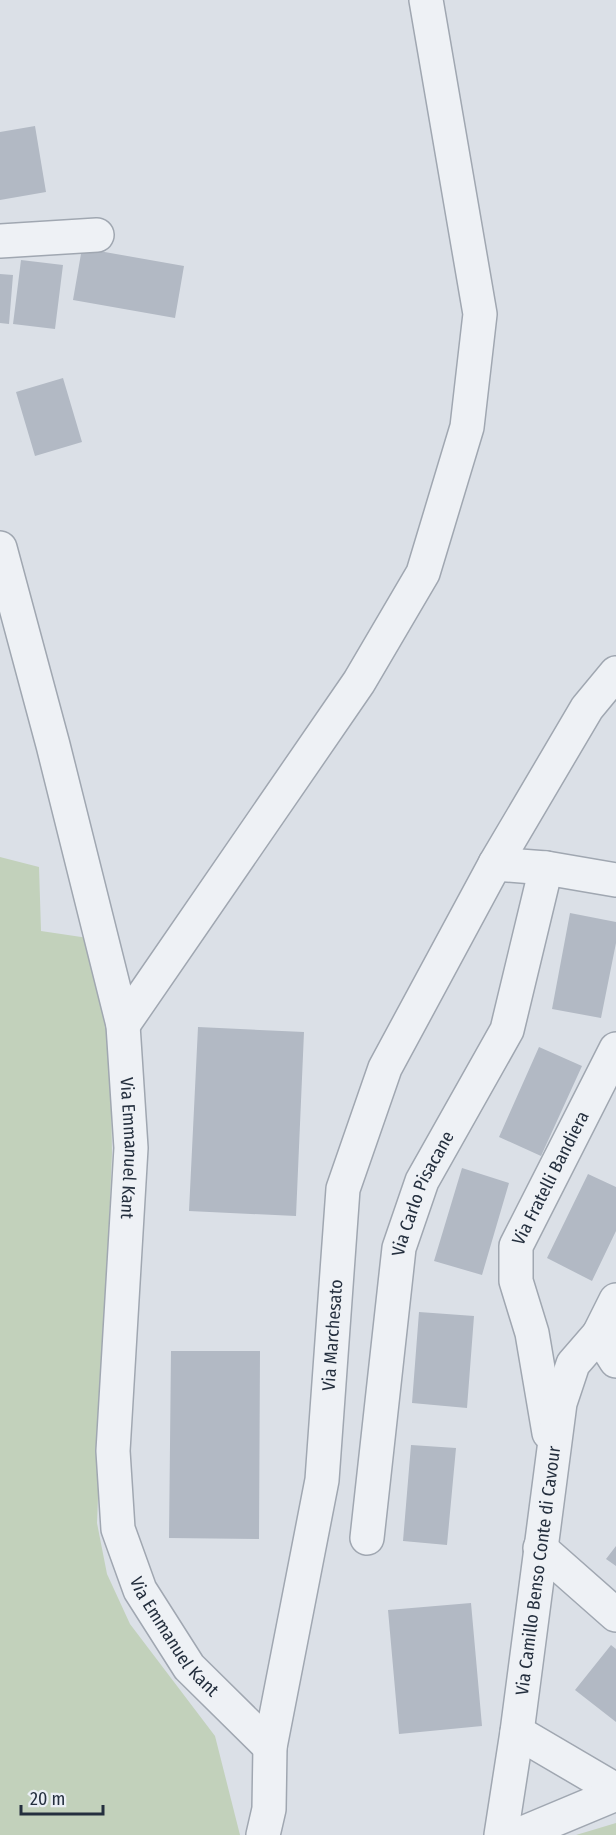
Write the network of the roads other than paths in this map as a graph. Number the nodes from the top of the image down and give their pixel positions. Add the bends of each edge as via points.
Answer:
1 (426, 0) edge
2 (97, 234) dead end
3 (0, 242) edge
4 (0, 548) edge
5 (616, 673) edge
6 (495, 864) junction
7 (546, 868) junction
8 (616, 880) edge
9 (123, 1025) junction
10 (616, 1049) edge
11 (616, 1300) edge
12 (610, 1342) edge
13 (553, 1453) junction
14 (367, 1538) dead end
15 (540, 1548) junction
16 (616, 1615) edge
17 (517, 1732) junction
18 (270, 1747) junction
19 (616, 1790) edge
20 (616, 1794) edge
21 (268, 1826) edge
22 (501, 1835) edge
23 (518, 1835) edge

1 - 9 street via 480,314 467,428 423,573 359,682
2 - 3 street
4 - 9 street, Via Emmanuel Kant
5 - 6 street, Via Marchesato via 587,708
6 - 7 street
6 - 18 street, Via Marchesato via 385,1068 343,1189 322,1480
7 - 8 street
7 - 14 street, Via Carlo Pisacane via 507,1030 422,1181 399,1248
9 - 18 street, Via Emmanuel Kant via 131,1148 113,1451 118,1529 140,1590 189,1667
10 - 13 street, Via Fratelli Bandiera via 516,1246 516,1281 532,1333
11 - 12 street, Via Camillo Benso Conte di Cavour
12 - 13 street, Via Camillo Benso Conte di Cavour via 573,1364 560,1403
13 - 15 street, Via Camillo Benso Conte di Cavour
15 - 16 street
15 - 17 street, Via Camillo Benso Conte di Cavour
17 - 19 street
17 - 22 street, Via Camillo Benso Conte di Cavour
18 - 21 street, Via Marchesato
20 - 23 street

